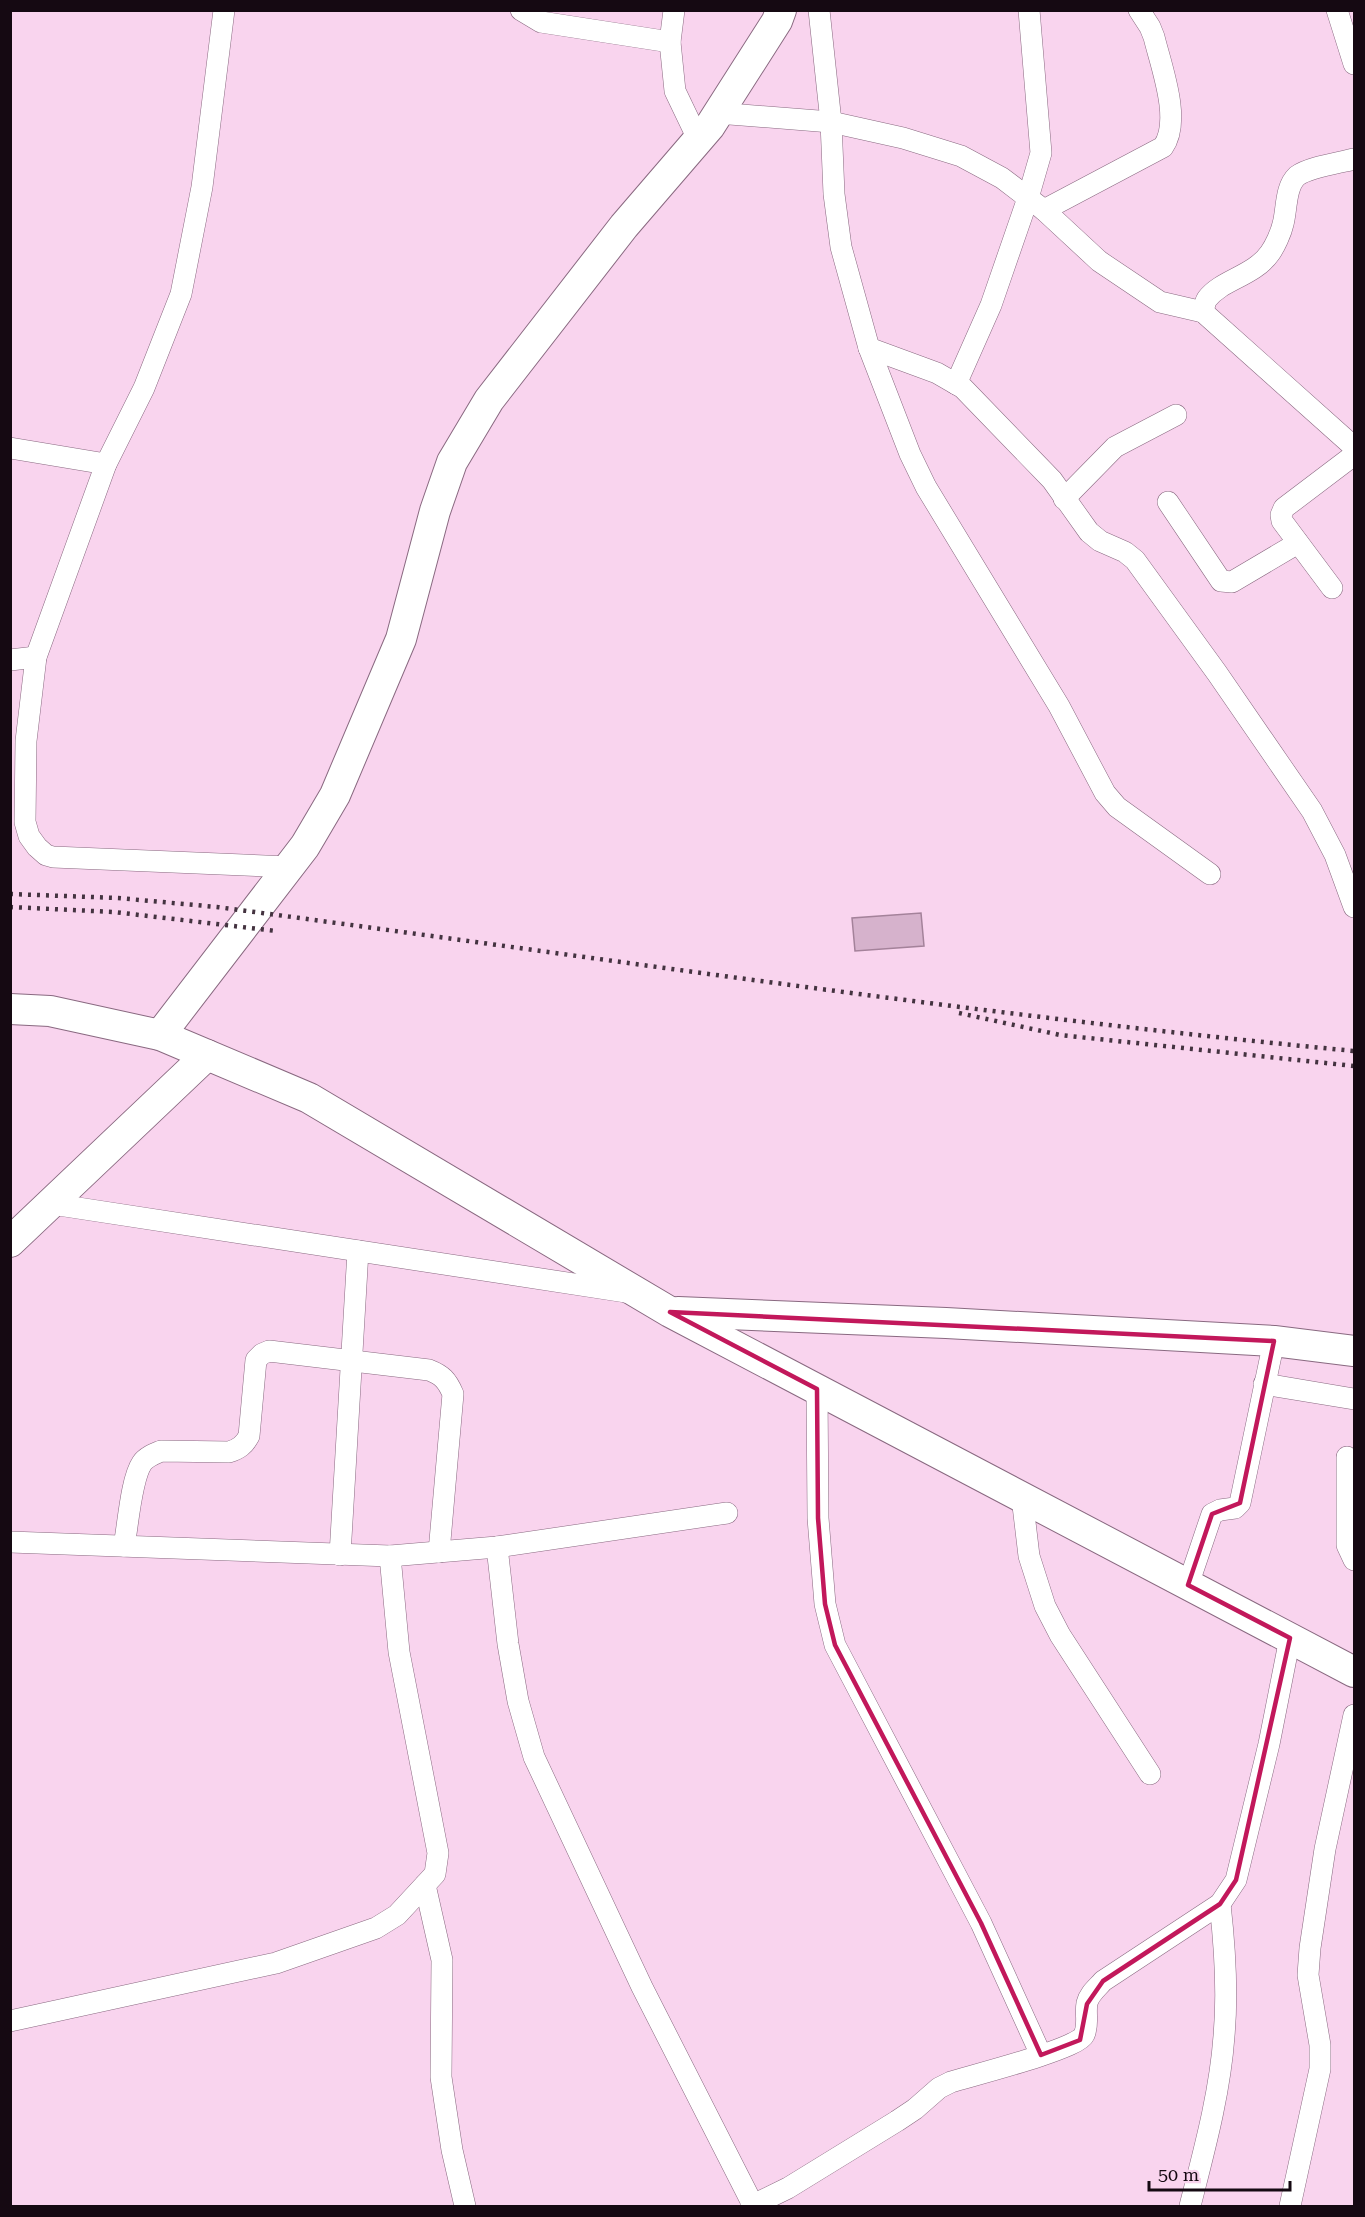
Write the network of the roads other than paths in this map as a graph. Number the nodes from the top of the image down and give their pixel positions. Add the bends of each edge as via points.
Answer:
1 (224, 10) edge
2 (521, 10) edge
3 (674, 10) edge
4 (781, 10) edge
5 (819, 10) edge
6 (1029, 10) edge
7 (1139, 10) edge
8 (1337, 10) edge
9 (670, 42) junction
10 (1354, 64) edge
11 (717, 113) junction
12 (831, 122) junction
13 (698, 139) junction
14 (1354, 159) edge
15 (1036, 204) junction
16 (1203, 312) junction
17 (868, 348) junction
18 (956, 384) junction
19 (1176, 415) dead end
20 (1354, 447) edge
21 (10, 448) edge
22 (1354, 454) edge
23 (106, 464) junction
24 (1064, 499) junction
25 (1168, 502) dead end
26 (1298, 543) junction
27 (1332, 588) dead end
28 (36, 657) junction
29 (10, 660) edge
30 (289, 867) junction
31 (1210, 874) dead end
32 (1354, 907) edge
33 (10, 1009) edge
34 (160, 1035) junction
35 (207, 1054) junction
36 (52, 1204) junction
37 (10, 1242) edge
38 (358, 1251) junction
39 (638, 1293) junction
40 (670, 1312) junction
41 (1274, 1341) junction
42 (1354, 1351) edge
43 (352, 1362) junction
44 (1264, 1383) junction
45 (817, 1389) junction
46 (1354, 1399) edge
47 (1347, 1457) dead end
48 (1022, 1497) junction
49 (727, 1513) dead end
50 (10, 1542) edge
51 (124, 1546) junction
52 (497, 1547) junction
53 (439, 1552) junction
54 (340, 1555) junction
55 (390, 1556) junction
56 (1354, 1560) edge
57 (1188, 1585) junction
58 (1290, 1638) junction
59 (1354, 1672) edge
60 (1354, 1715) edge
61 (1149, 1774) dead end
62 (425, 1885) junction
63 (1220, 1904) junction
64 (10, 2021) edge
65 (1041, 2055) junction
66 (465, 2206) edge
67 (752, 2206) edge
68 (1190, 2206) edge
69 (1290, 2206) edge

1 - 23 street via 202,188 181,294 144,388
2 - 9 street via 541,22
3 - 9 street
4 - 11 street
5 - 12 street
6 - 15 street via 1041,153
7 - 15 street via 1154,37 1171,105 1170,137 1163,147
8 - 10 street
9 - 13 street via 675,91
11 - 12 street
11 - 13 street
12 - 15 street via 961,156 1002,178
12 - 17 street via 840,247
13 - 30 street via 624,226 489,400 452,462 400,639 335,795
14 - 16 street via 1295,178 1283,226 1271,252 1262,263 1207,300
15 - 16 street via 1099,261 1160,302
15 - 18 street
16 - 20 street
17 - 18 street
17 - 31 street via 926,488 1059,706 1105,793 1117,807
18 - 24 street via 978,401 1052,480
19 - 24 street via 1115,447
21 - 23 street
22 - 26 street via 1284,508 1282,521
23 - 28 street
24 - 32 street via 1089,532 1135,560 1217,673 1312,810 1335,855
25 - 26 street via 1221,581 1232,582
26 - 27 street
28 - 29 street
28 - 30 street via 26,741 25,822 37,848 53,857
30 - 34 street
33 - 34 street via 50,1011
34 - 35 street
35 - 36 street
35 - 39 street via 309,1098
36 - 37 street
36 - 38 street
38 - 39 street
38 - 43 street
39 - 40 street
40 - 41 street
40 - 45 street
41 - 42 street
41 - 44 street
43 - 51 street via 269,1351 262,1354 256,1360 249,1436 245,1443 229,1452 161,1451 151,1455 137,1474
43 - 53 street via 429,1370 448,1382 453,1394
43 - 54 street
44 - 46 street
44 - 57 street via 1240,1503 1212,1514
45 - 48 street
45 - 65 street via 820,1540 825,1604 835,1645 981,1923
47 - 56 street via 1347,1545
48 - 57 street
48 - 61 street via 1029,1556 1045,1606
49 - 52 street
50 - 51 street
51 - 54 street
52 - 53 street
52 - 67 street via 510,1656 534,1757 642,1987
53 - 55 street
54 - 55 street
55 - 62 street via 399,1652 438,1853 435,1874
57 - 58 street
58 - 59 street
58 - 63 street via 1236,1880
60 - 69 street via 1325,1849 1310,1948 1308,1975 1320,2045 1320,2069
62 - 64 street via 397,1915 376,1928 327,1947 276,1963
62 - 66 street via 442,1960 441,2078
63 - 65 street via 1103,1981 1087,2004 1080,2040
63 - 68 street via 1226,1989 1224,2038
65 - 67 street via 951,2082 897,2121

